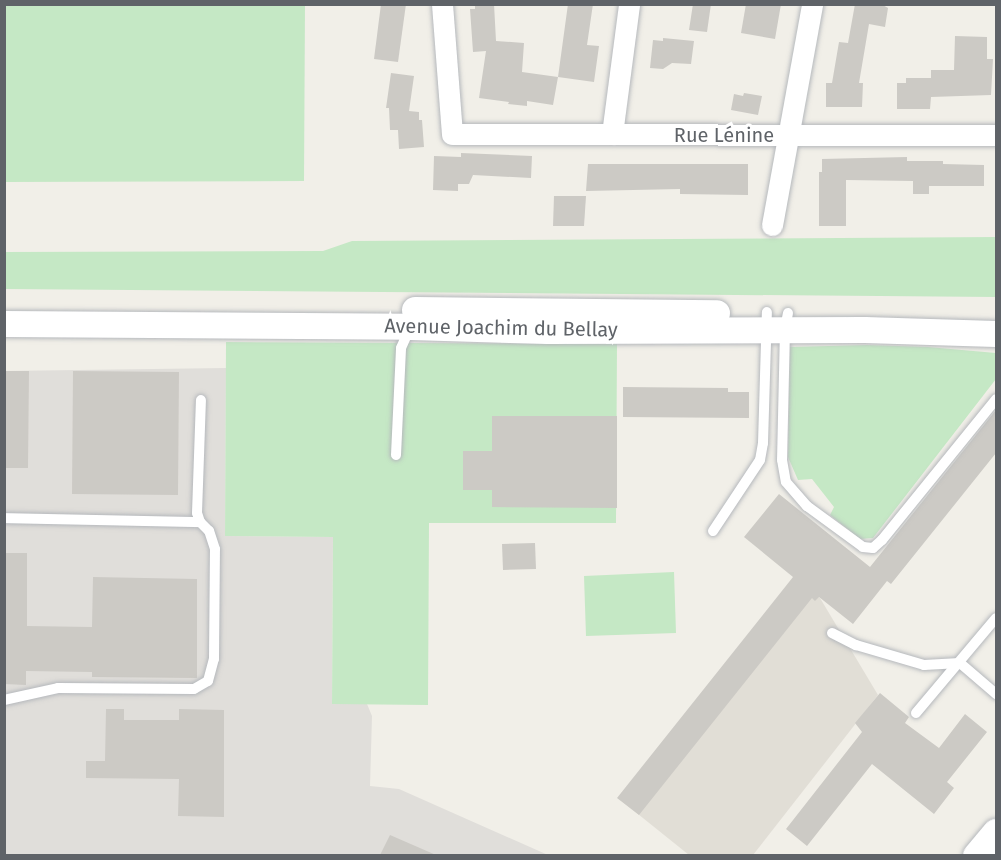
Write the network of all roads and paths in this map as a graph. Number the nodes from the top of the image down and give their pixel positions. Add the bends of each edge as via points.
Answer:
1 (442, 4) edge
2 (629, 4) edge
3 (812, 4) edge
4 (612, 134) junction
5 (788, 135) junction
6 (996, 135) edge
7 (772, 225) dead end
8 (4, 307) edge
9 (996, 316) edge
10 (412, 318) junction
11 (776, 321) junction
12 (4, 324) edge
13 (996, 334) edge
14 (201, 399) dead end
15 (996, 399) edge
16 (396, 455) dead end
17 (4, 518) edge
18 (200, 522) junction
19 (712, 531) dead end
20 (996, 618) edge
21 (832, 633) dead end
22 (960, 663) junction
23 (996, 694) edge
24 (4, 700) edge
25 (916, 713) dead end
26 (996, 832) edge
27 (977, 855) edge

1 - 4 street, Rue Lénine via 452,134
2 - 4 street
3 - 5 street
4 - 5 street, Rue Lénine
5 - 6 street, Rue Lénine
5 - 7 street
8 - 10 street, Avenue Joachim du Bellay
9 - 11 street, Avenue Joachim du Bellay
10 - 11 street, Avenue Joachim du Bellay via 548,331
10 - 12 street, Avenue Joachim du Bellay
10 - 16 lane via 401,348
11 - 13 street, Avenue Joachim du Bellay
11 - 15 lane via 786,482 807,506 863,547 873,548 882,540
11 - 19 lane via 760,460
14 - 18 lane via 196,499
17 - 18 lane
18 - 24 lane via 209,531 215,549 214,659 204,684 194,688 58,688
20 - 22 lane
21 - 22 lane via 856,645 924,665
22 - 23 lane
22 - 25 lane
26 - 27 main road

